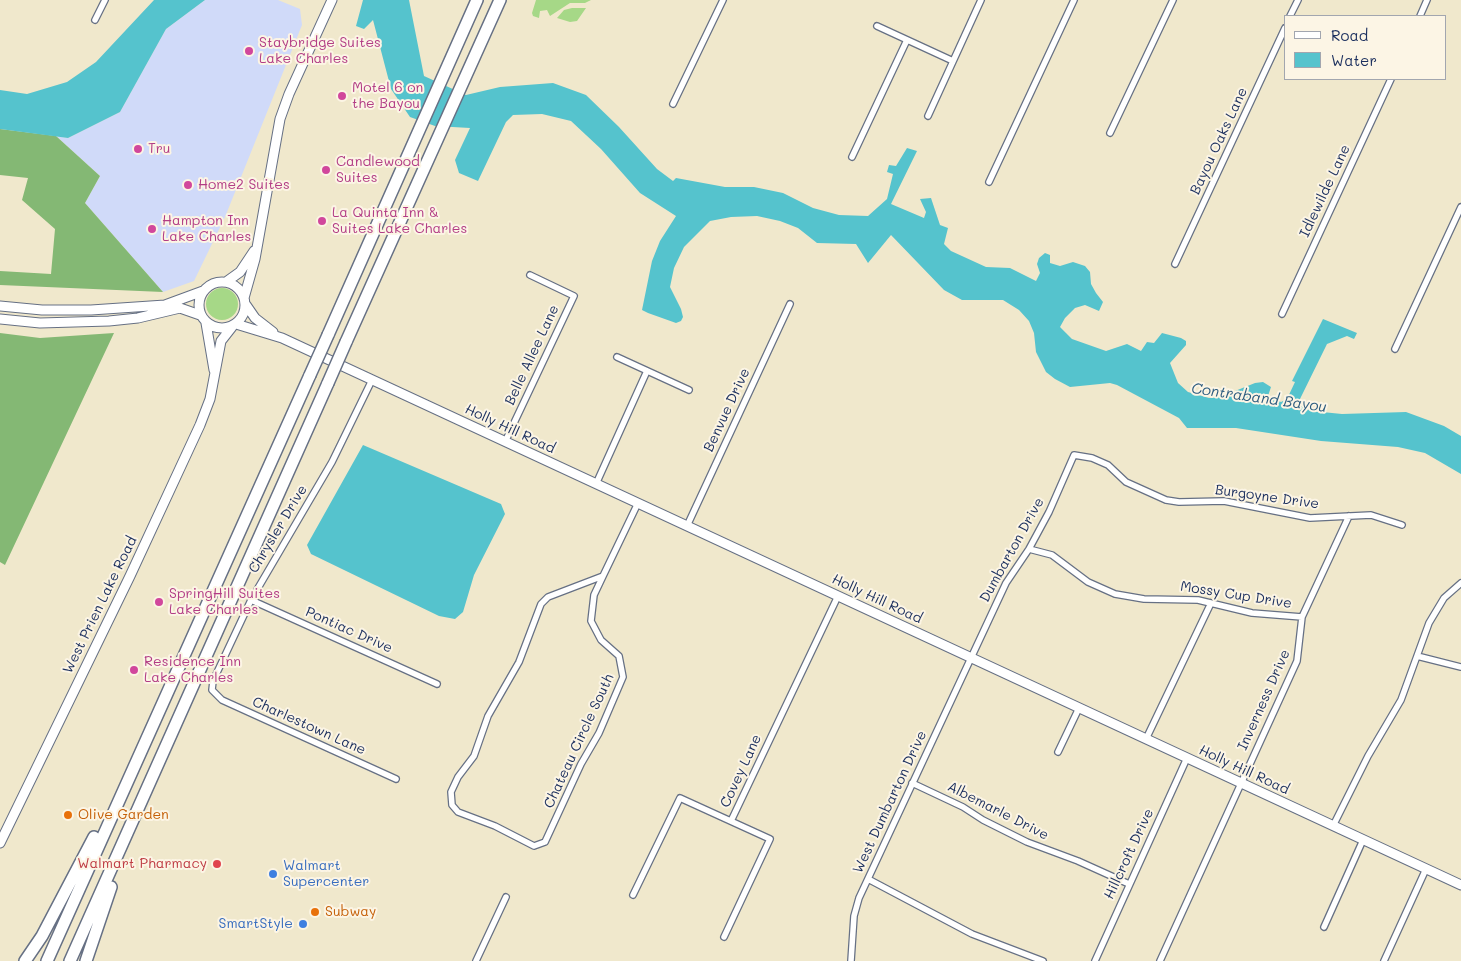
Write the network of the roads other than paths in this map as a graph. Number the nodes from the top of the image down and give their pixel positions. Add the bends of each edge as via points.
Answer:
1 (105, 0) edge
2 (332, 0) edge
3 (477, 0) edge
4 (500, 0) edge
5 (723, 0) edge
6 (981, 0) edge
7 (1074, 0) edge
8 (1173, 0) edge
9 (1298, 0) edge
10 (1427, 0) edge
11 (1290, 15) edge
12 (1420, 15) edge
13 (95, 20) dead end
14 (877, 26) dead end
15 (1284, 30) edge
16 (907, 40) junction
17 (953, 61) junction
18 (1391, 80) edge
19 (674, 104) dead end
20 (928, 116) dead end
21 (1110, 134) dead end
22 (852, 158) dead end
23 (989, 182) dead end
24 (1461, 206) edge
25 (257, 246) junction
26 (1175, 264) dead end
27 (530, 275) dead end
28 (226, 282) junction
29 (203, 291) junction
30 (245, 301) junction
31 (790, 304) dead end
32 (0, 306) edge
33 (119, 308) junction
34 (1282, 314) dead end
35 (200, 315) junction
36 (0, 319) edge
37 (120, 320) junction
38 (206, 323) junction
39 (234, 326) junction
40 (282, 338) junction
41 (1395, 349) dead end
42 (617, 357) dead end
43 (647, 371) junction
44 (214, 375) junction
45 (372, 380) junction
46 (689, 390) dead end
47 (505, 442) junction
48 (1074, 455) joint
49 (596, 484) junction
50 (638, 503) junction
51 (1349, 516) junction
52 (1402, 525) dead end
53 (687, 526) junction
54 (1029, 549) junction
55 (603, 576) junction
56 (1461, 583) edge
57 (838, 596) junction
58 (251, 600) junction
59 (1211, 603) junction
60 (1302, 617) junction
61 (1417, 656) junction
62 (971, 658) junction
63 (1461, 667) edge
64 (437, 684) dead end
65 (214, 693) joint
66 (1079, 708) junction
67 (146, 738) junction
68 (1146, 739) junction
69 (1058, 752) dead end
70 (1187, 758) junction
71 (396, 779) dead end
72 (912, 783) junction
73 (1240, 783) junction
74 (731, 821) junction
75 (1333, 826) junction
76 (128, 833) junction
77 (1363, 840) junction
78 (0, 843) edge
79 (1426, 869) junction
80 (868, 879) junction
81 (1129, 884) junction
82 (1461, 885) edge
83 (633, 895) dead end
84 (506, 897) dead end
85 (1324, 927) dead end
86 (724, 937) dead end
87 (25, 961) edge
88 (47, 961) edge
89 (70, 961) edge
90 (86, 961) edge
91 (476, 961) edge
92 (852, 961) edge
93 (1043, 961) edge
94 (1095, 961) edge
95 (1160, 961) edge
96 (1384, 961) edge

1 - 13 street
2 - 25 street, West Prien Lake Road via 280,119
3 - 67 highway, bridge
4 - 76 highway, bridge
5 - 19 street
6 - 17 street
7 - 23 street
8 - 21 street
9 - 11 street
10 - 12 street
14 - 16 street
15 - 26 street, Bayou Oaks Lane
16 - 17 street
16 - 22 street
17 - 20 street
18 - 34 street, Idlewilde Lane
24 - 41 street
25 - 28 street, West Prien Lake Road via 240,272
25 - 30 street, West Prien Lake Road
27 - 47 street, Belle Allee Lane via 574,296
28 - 29 street, West Prien Lake Road via 211,284
28 - 30 street via 239,289
29 - 33 street, West Prien Lake Road via 165,305
29 - 35 street via 198,302
30 - 39 street, West Prien Lake Road via 245,312
30 - 40 street, Holly Hill Road via 255,318
31 - 53 street, Benvue Drive
32 - 33 street, West Prien Lake Road via 67,311
33 - 37 street
35 - 37 street via 180,308
35 - 38 street, West Prien Lake Road
36 - 37 street via 59,323
38 - 39 street via 218,329
38 - 44 street, West Prien Lake Road
39 - 40 street, Holly Hill Road
39 - 44 street, West Prien Lake Road via 221,341
40 - 45 street, Holly Hill Road
42 - 43 street
43 - 46 street
43 - 49 street
44 - 78 street, West Prien Lake Road via 210,399 200,425
45 - 47 street, Holly Hill Road
45 - 58 street, Chrysler Drive via 332,462
47 - 49 street, Holly Hill Road
48 - 51 street, Burgoyne Drive via 1108,465 1126,482 1166,500 1224,500 1310,518
48 - 54 street, Dumbarton Drive
49 - 50 street, Holly Hill Road
50 - 53 street, Holly Hill Road
50 - 55 street
51 - 52 street, Burgoyne Drive via 1371,515
51 - 60 street, Inverness Drive
53 - 57 street, Holly Hill Road
54 - 59 street, Mossy Cup Drive via 1052,555 1088,582 1115,594
54 - 62 street, Dumbarton Drive via 1006,583
55 - 55 street, Chateau Circle South via 548,597 541,604 528,644 488,716 474,756 458,777 452,792 452,805 458,812 534,846 545,842 623,676 622,662 597,634 591,620 594,595
56 - 61 street via 1444,598 1429,623
57 - 62 street, Holly Hill Road
57 - 74 street, Covey Lane
58 - 64 street, Pontiac Drive
58 - 65 street, Chrysler Drive via 214,681
59 - 60 street, Mossy Cup Drive via 1252,612
59 - 68 street
60 - 73 street, Inverness Drive via 1297,661
61 - 63 street
61 - 75 street via 1401,700 1364,762
62 - 66 street, Holly Hill Road
62 - 72 street, West Dumbarton Drive
65 - 71 street, Charlestown Lane via 222,700
66 - 68 street, Holly Hill Road
66 - 69 street
67 - 87 highway via 60,903
67 - 88 highway
68 - 70 street, Holly Hill Road
70 - 73 street, Holly Hill Road
70 - 81 street, Hillcroft Drive
72 - 80 street, West Dumbarton Drive
72 - 81 street, Albemarle Drive via 1027,842
73 - 75 street, Holly Hill Road
73 - 95 street, Inverness Drive
74 - 83 street via 680,798
74 - 86 street, Covey Lane via 770,839
75 - 77 street, Holly Hill Road
76 - 89 highway
76 - 90 highway
77 - 79 street, Holly Hill Road
77 - 85 street
79 - 82 street, Holly Hill Road
79 - 96 street
80 - 92 street, West Dumbarton Drive via 854,916
80 - 93 street via 972,934
81 - 94 street, Hillcroft Drive
84 - 91 street

